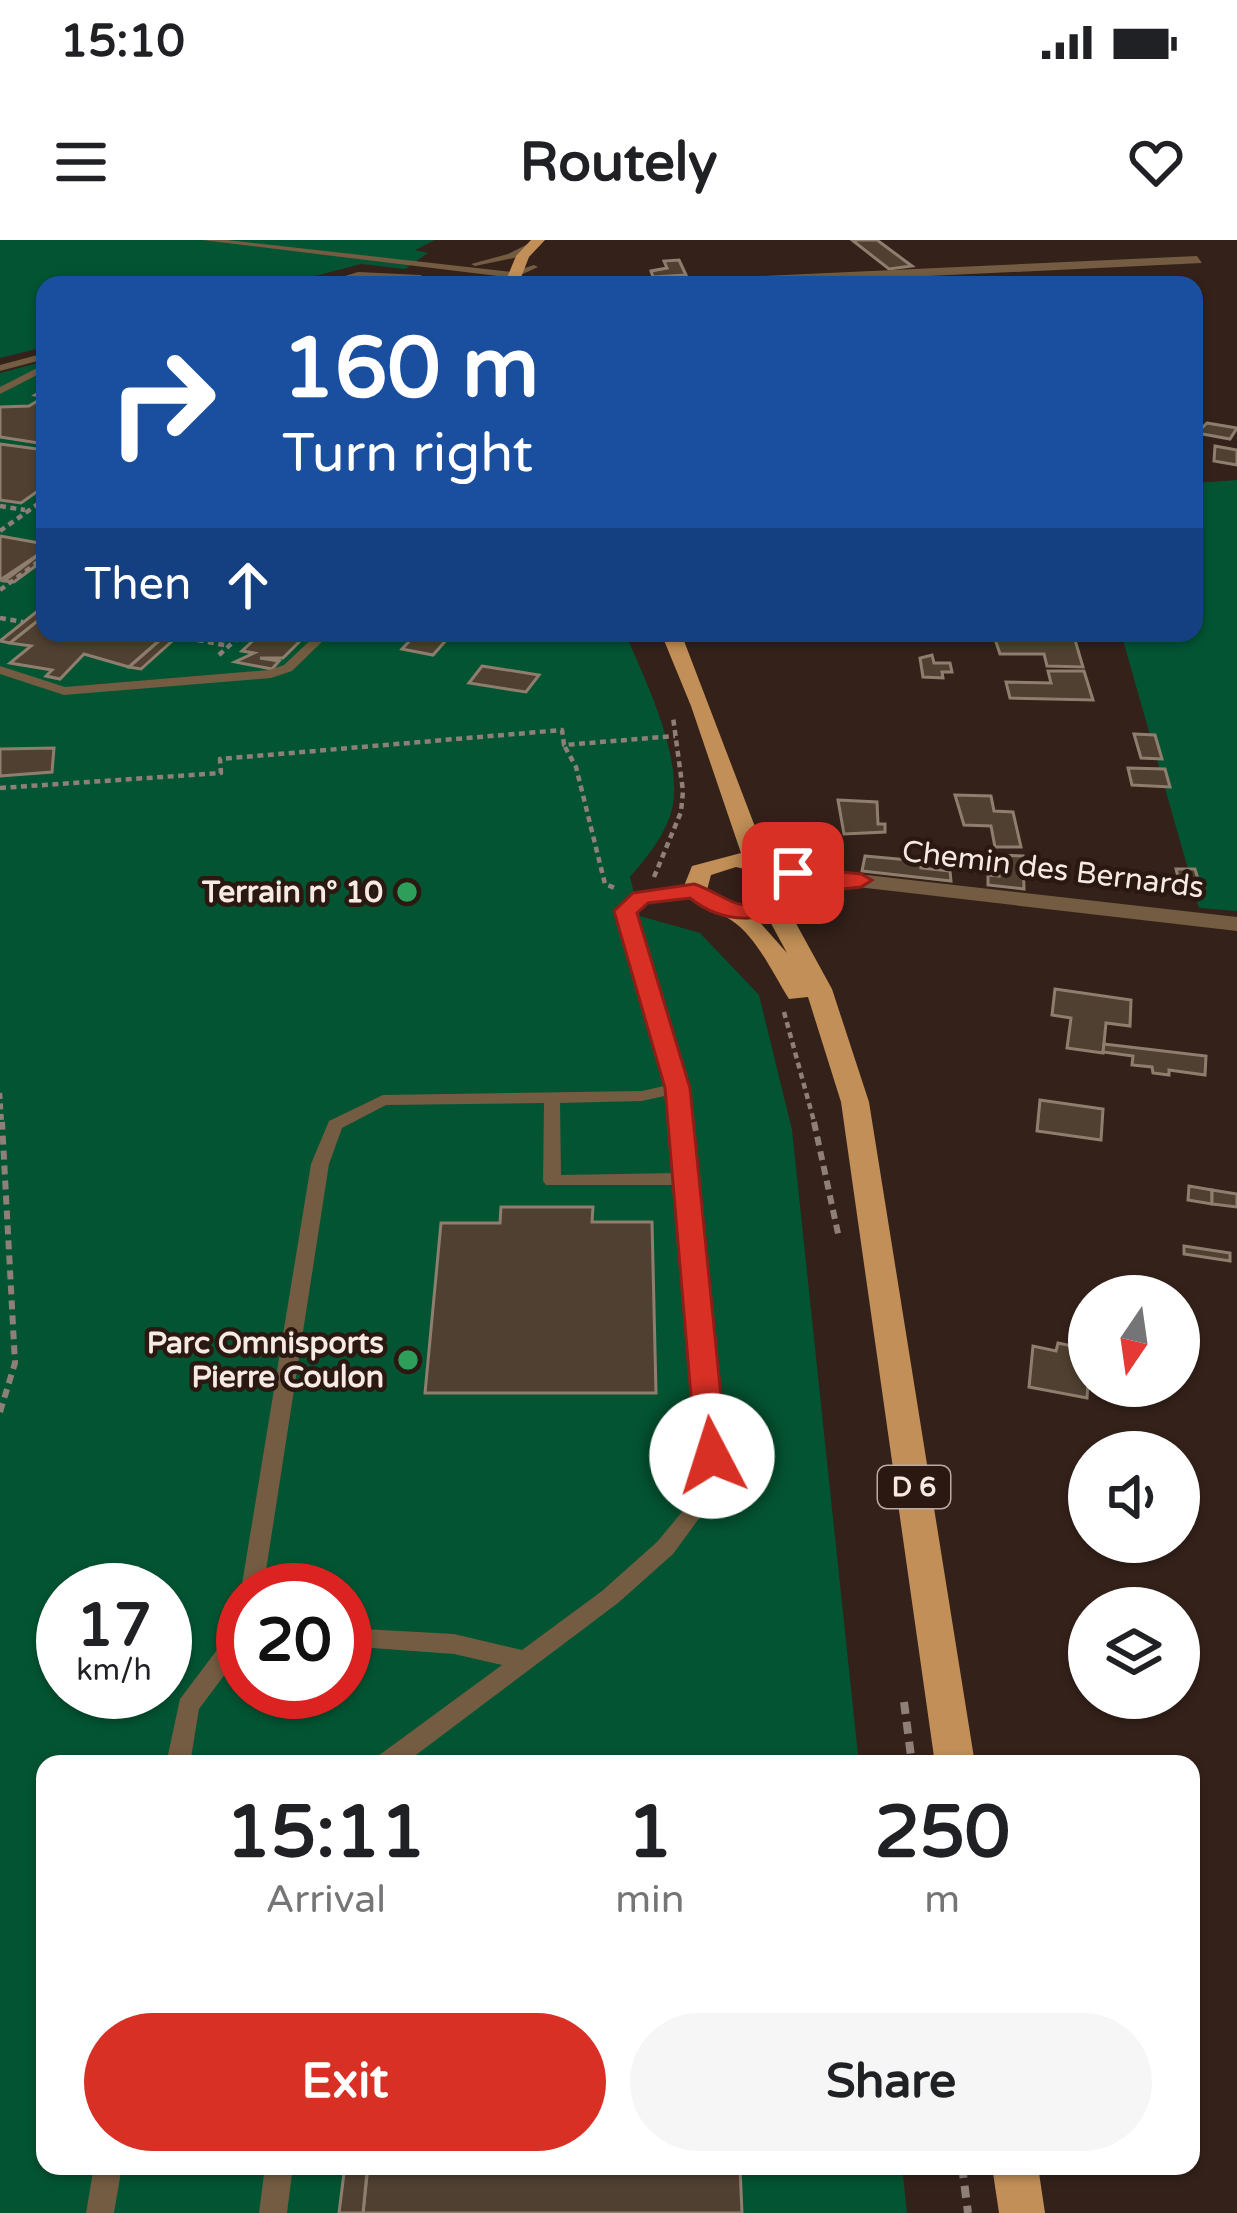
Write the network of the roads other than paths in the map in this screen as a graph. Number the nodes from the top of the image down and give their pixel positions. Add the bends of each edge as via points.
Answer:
1 (206, 240) edge
2 (270, 240) edge
3 (555, 240) edge
4 (535, 242) edge
5 (1197, 260) dead end
6 (440, 264) junction
7 (475, 264) junction
8 (425, 276) edge
9 (513, 276) edge
10 (517, 276) edge
11 (521, 276) edge
12 (522, 276) edge
13 (847, 276) edge
14 (36, 358) edge
15 (0, 368) edge
16 (36, 372) edge
17 (0, 392) edge
18 (315, 642) edge
19 (674, 642) edge
20 (0, 670) edge
21 (731, 792) junction
22 (711, 865) junction
23 (775, 882) junction
24 (694, 891) junction
25 (737, 913) junction
26 (1237, 924) edge
27 (677, 1088) junction
28 (552, 1098) junction
29 (688, 1179) junction
30 (873, 1209) junction
31 (256, 1563) edge
32 (372, 1639) edge
33 (522, 1660) junction
34 (216, 1669) edge
35 (180, 1755) edge
36 (398, 1755) edge
37 (954, 1755) edge
38 (106, 2175) edge
39 (278, 2175) edge
40 (1016, 2175) edge
41 (100, 2213) edge
42 (273, 2213) edge
43 (1022, 2213) edge

1 - 6 lane
2 - 6 lane
3 - 12 main road
4 - 7 lane
4 - 11 main road
5 - 13 street
6 - 7 lane
6 - 8 lane
6 - 9 lane
7 - 10 lane
14 - 15 lane
16 - 17 lane
18 - 20 lane via 272,674 64,691
19 - 21 main road, D 6
21 - 22 main road
21 - 23 main road, D 6 via 744,837
22 - 23 main road via 734,860
22 - 24 main road via 694,880
23 - 25 main road
23 - 26 street, Chemin des Bernards via 861,880
23 - 30 main road, D 6 via 855,1102
24 - 25 main road
24 - 27 lane via 641,897 626,911
25 - 30 main road, D 6 via 799,994
27 - 28 lane
27 - 29 lane
28 - 29 lane via 552,1181
28 - 31 lane via 383,1100 335,1124 320,1164
29 - 33 lane via 712,1456 696,1509 610,1597
30 - 37 main road, D 6
32 - 33 lane via 454,1644
33 - 36 lane
34 - 35 lane via 188,1706
38 - 41 lane
39 - 42 lane
40 - 43 main road

